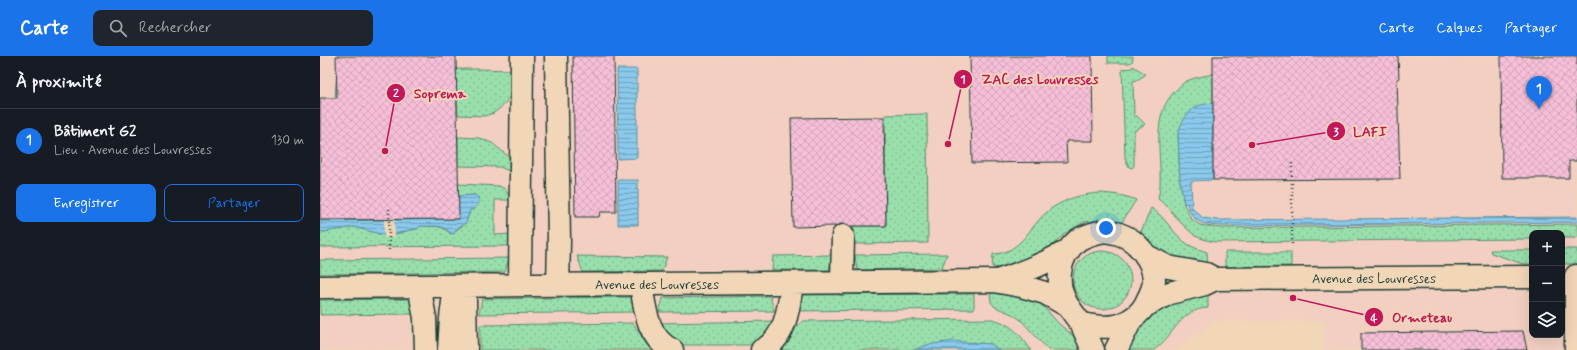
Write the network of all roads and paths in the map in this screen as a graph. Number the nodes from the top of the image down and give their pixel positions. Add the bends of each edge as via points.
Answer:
1 (522, 56) edge
2 (556, 56) edge
3 (1292, 163) dead end
4 (389, 210) dead end
5 (843, 236) dead end
6 (1292, 246) dead end
7 (1069, 250) junction
8 (389, 253) dead end
9 (1145, 255) junction
10 (1572, 276) edge
11 (1529, 277) edge
12 (1215, 279) junction
13 (994, 282) junction
14 (792, 283) junction
15 (842, 283) junction
16 (641, 284) junction
17 (520, 285) junction
18 (558, 285) junction
19 (419, 286) junction
20 (460, 286) junction
21 (320, 287) edge
22 (1066, 305) junction
23 (1138, 313) junction
24 (1081, 323) junction
25 (426, 350) edge
26 (449, 350) edge
27 (466, 350) edge
28 (672, 350) edge
29 (762, 350) edge
30 (1093, 350) edge
31 (1116, 350) edge
32 (1576, 350) edge

1 - 17 street
2 - 18 street
3 - 6 path
4 - 8 path
5 - 15 street
7 - 9 street via 1079,240 1091,234 1104,232 1118,233 1130,239
7 - 13 street, Avenue des Louvresses via 1025,272
7 - 22 street via 1058,277
9 - 12 street, Avenue des Louvresses via 1168,267 1206,274
9 - 23 street via 1154,280 1151,294
10 - 32 street
11 - 12 street, Avenue des Louvresses
12 - 23 street, Avenue des Louvresses via 1170,293
13 - 15 street, Avenue des Louvresses
13 - 22 street, Avenue des Louvresses via 1045,293
14 - 15 street, Avenue des Louvresses
14 - 16 street, Avenue des Louvresses
14 - 29 street via 785,322 772,342
16 - 18 street, Avenue des Louvresses
16 - 28 street via 648,324 664,346
17 - 18 street, Avenue des Louvresses
17 - 20 street, Avenue des Louvresses
19 - 20 street, Avenue des Louvresses
19 - 21 street, Avenue des Louvresses
19 - 25 street via 425,318
20 - 26 street via 451,318
20 - 27 street
22 - 24 street
23 - 24 street via 1117,326 1102,327
23 - 31 street
24 - 30 street

